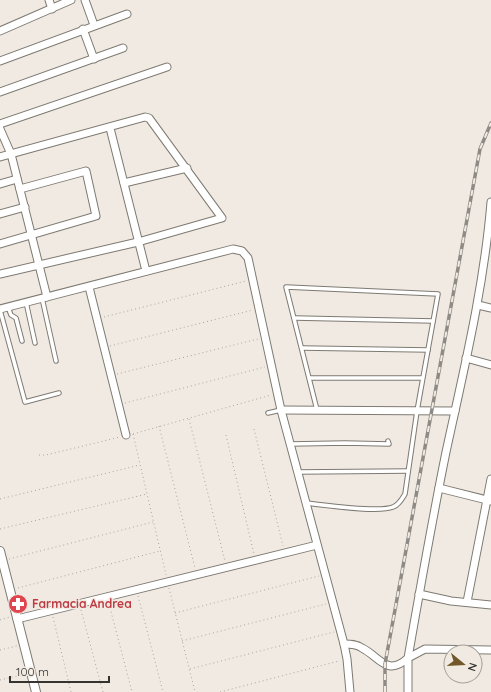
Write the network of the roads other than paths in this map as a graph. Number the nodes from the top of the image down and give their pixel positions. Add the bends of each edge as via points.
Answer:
1 (49, 0) edge
2 (72, 0) edge
3 (85, 0) edge
4 (52, 9) junction
5 (128, 14) dead end
6 (94, 25) junction
7 (83, 29) junction
8 (0, 31) edge
9 (123, 48) dead end
10 (94, 59) junction
11 (0, 61) edge
12 (167, 67) dead end
13 (0, 92) edge
14 (0, 124) edge
15 (110, 128) junction
16 (0, 129) edge
17 (11, 154) junction
18 (0, 157) edge
19 (187, 168) junction
20 (17, 179) junction
21 (124, 183) junction
22 (0, 184) edge
23 (20, 189) junction
24 (491, 202) edge
25 (25, 207) junction
26 (0, 214) edge
27 (32, 235) junction
28 (138, 242) junction
29 (0, 244) edge
30 (489, 246) edge
31 (39, 265) junction
32 (146, 271) junction
33 (0, 274) edge
34 (89, 287) junction
35 (44, 297) junction
36 (26, 302) junction
37 (478, 305) junction
38 (8, 307) junction
39 (491, 308) edge
40 (0, 309) edge
41 (295, 318) junction
42 (433, 321) junction
43 (22, 340) dead end
44 (35, 343) dead end
45 (302, 348) junction
46 (428, 350) junction
47 (466, 358) junction
48 (56, 361) dead end
49 (491, 365) edge
50 (310, 378) junction
51 (422, 378) junction
52 (59, 393) dead end
53 (281, 410) junction
54 (317, 410) junction
55 (417, 411) junction
56 (455, 411) junction
57 (268, 412) dead end
58 (126, 435) road end
59 (388, 441) dead end
60 (290, 444) junction
61 (408, 471) junction
62 (298, 472) junction
63 (491, 479) edge
64 (439, 488) junction
65 (489, 501) edge
66 (306, 503) junction
67 (317, 544) junction
68 (0, 551) edge
69 (420, 594) junction
70 (467, 602) junction
71 (491, 604) edge
72 (17, 617) junction
73 (344, 644) junction
74 (491, 650) edge
75 (408, 658) junction
76 (36, 692) edge
77 (350, 692) edge
78 (408, 692) edge

1 - 4 street
2 - 4 street
3 - 6 street
4 - 8 street
5 - 6 street
6 - 7 street
7 - 10 street
7 - 11 street
9 - 10 street
10 - 13 street
12 - 14 street
15 - 17 street
15 - 19 street via 149,118
15 - 21 street
16 - 17 street
17 - 18 street
17 - 20 street
19 - 21 street
19 - 28 street via 222,218
20 - 22 street
20 - 23 street
21 - 28 street
23 - 25 street
23 - 27 street via 84,170 87,172 96,216
24 - 30 street
25 - 26 street
25 - 27 street
27 - 29 street
27 - 31 street
28 - 31 street
28 - 32 street
30 - 37 street
31 - 33 street
31 - 35 street
32 - 34 street
32 - 53 street via 233,249 242,251 248,258
34 - 35 street
34 - 58 street
35 - 36 street
35 - 48 lane
36 - 38 street
36 - 44 lane
37 - 39 street
37 - 47 street
38 - 40 street
38 - 43 lane via 11,315 16,318
40 - 52 lane via 25,402
41 - 42 lane
41 - 42 lane via 286,287 438,294
41 - 45 lane
42 - 46 lane
45 - 46 lane
45 - 50 lane
46 - 51 lane
47 - 49 street
47 - 56 street
50 - 51 lane
50 - 54 lane
51 - 55 lane
53 - 54 street
53 - 57 lane
53 - 60 street
54 - 55 street
55 - 56 street
55 - 61 lane
56 - 64 street
59 - 60 lane via 389,444
60 - 62 street
61 - 62 lane
61 - 66 lane via 405,494 395,507 380,509
62 - 66 street
63 - 65 street
64 - 65 street
64 - 69 street
65 - 70 street
66 - 67 street
67 - 72 street via 52,611
67 - 73 street
68 - 72 street
69 - 70 street
69 - 75 street
70 - 71 street
72 - 76 street
73 - 75 street via 361,647 382,663 391,666 401,664
73 - 77 street
74 - 75 street via 425,649
75 - 78 street

